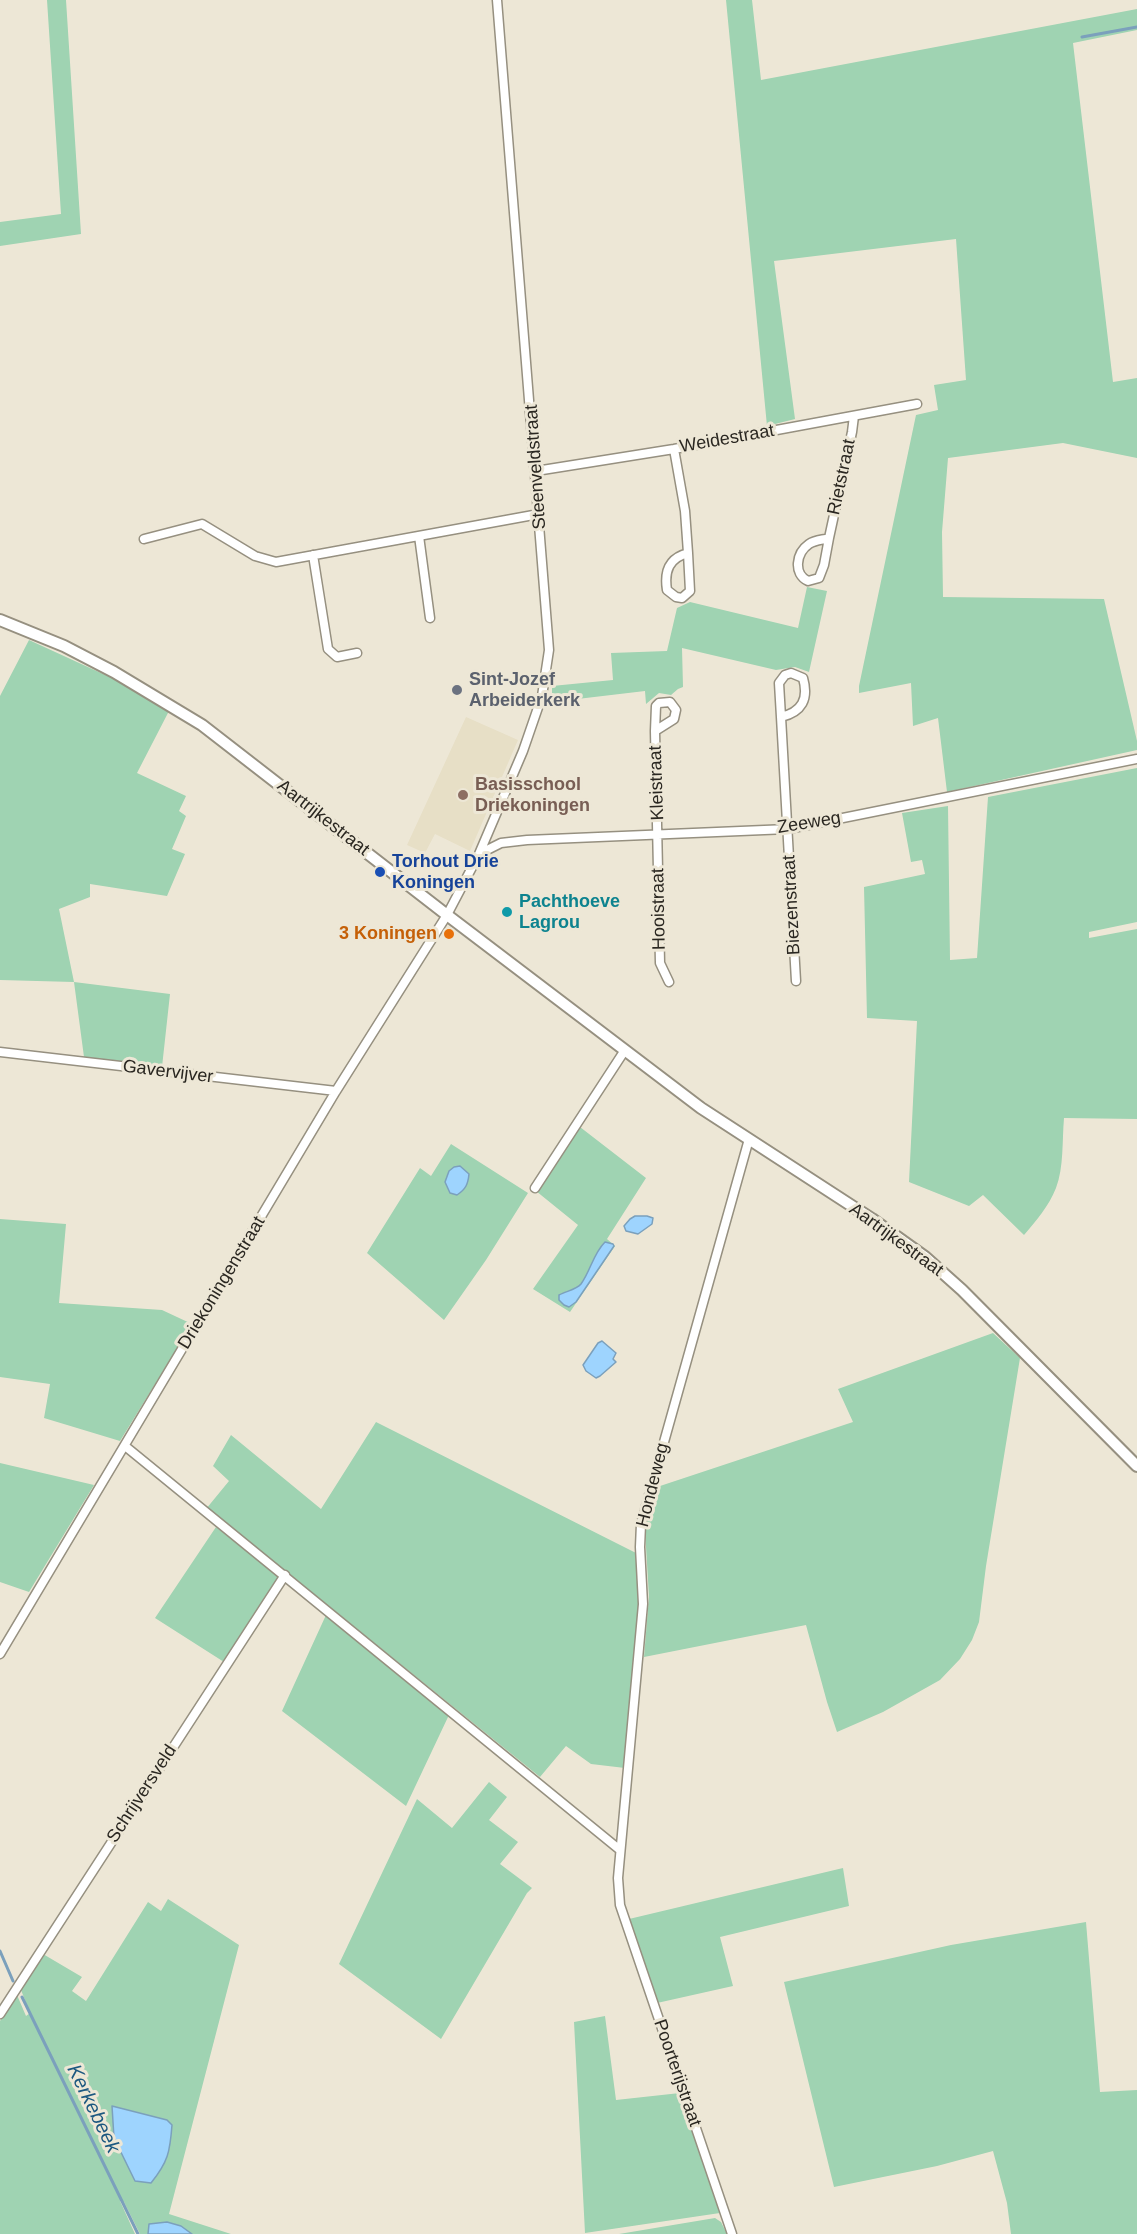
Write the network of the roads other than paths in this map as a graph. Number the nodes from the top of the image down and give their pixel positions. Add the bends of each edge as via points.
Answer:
1 (497, 0) edge
2 (917, 404) dead end
3 (854, 416) junction
4 (675, 448) junction
5 (536, 471) junction
6 (539, 514) junction
7 (419, 536) junction
8 (829, 538) junction
9 (144, 539) dead end
10 (688, 553) junction
11 (313, 555) junction
12 (430, 618) dead end
13 (0, 620) edge
14 (357, 653) dead end
15 (781, 717) junction
16 (655, 731) dead end
17 (1137, 759) edge
18 (788, 829) junction
19 (658, 835) junction
20 (479, 854) junction
21 (447, 915) junction
22 (796, 981) dead end
23 (669, 982) dead end
24 (625, 1050) junction
25 (0, 1052) edge
26 (336, 1091) junction
27 (749, 1139) junction
28 (536, 1188) dead end
29 (125, 1446) junction
30 (1137, 1466) edge
31 (285, 1575) junction
32 (0, 1654) edge
33 (620, 1850) junction
34 (623, 1912) joint
35 (0, 2014) edge
36 (732, 2234) edge

1 - 5 street, Steenveldstraat
2 - 3 street, Weidestraat
3 - 4 street, Weidestraat
3 - 8 street, Rietstraat
4 - 5 street, Weidestraat
4 - 10 street
5 - 6 street, Steenveldstraat
6 - 7 street
6 - 20 street, Steenveldstraat via 548,664 542,696 523,751
7 - 11 street
7 - 12 street
8 - 8 street, Rietstraat via 806,546 797,565 801,578 819,578
9 - 11 street via 202,524 255,556 276,562
10 - 10 street via 675,558 667,568 667,590 676,597 682,598 690,591
11 - 14 street via 328,649 337,657
13 - 21 street, Aartrijkestraat via 94,661 202,725
15 - 15 street, Biezenstraat via 793,715 802,705 805,684 797,674 785,675 779,683
15 - 18 street, Biezenstraat
16 - 19 street, Kleistraat
17 - 18 street, Zeeweg
18 - 19 street, Zeeweg
18 - 22 street, Biezenstraat
19 - 20 street, Zeeweg via 501,843
19 - 23 street, Hooistraat via 660,963
20 - 21 street, Steenveldstraat
21 - 24 street, Aartrijkestraat
21 - 26 street, Driekoningenstraat
24 - 27 street, Aartrijkestraat
24 - 28 street
25 - 26 street, Gavervijver
26 - 29 street, Driekoningenstraat
27 - 30 street, Aartrijkestraat via 924,1257 962,1290
27 - 33 street, Hondeweg via 641,1524 643,1604
29 - 31 street
29 - 32 street, Driekoningenstraat
31 - 33 street
31 - 35 street, Schrijversveld
33 - 34 street, Hondeweg via 618,1878
34 - 36 street, Poorterijstraat

